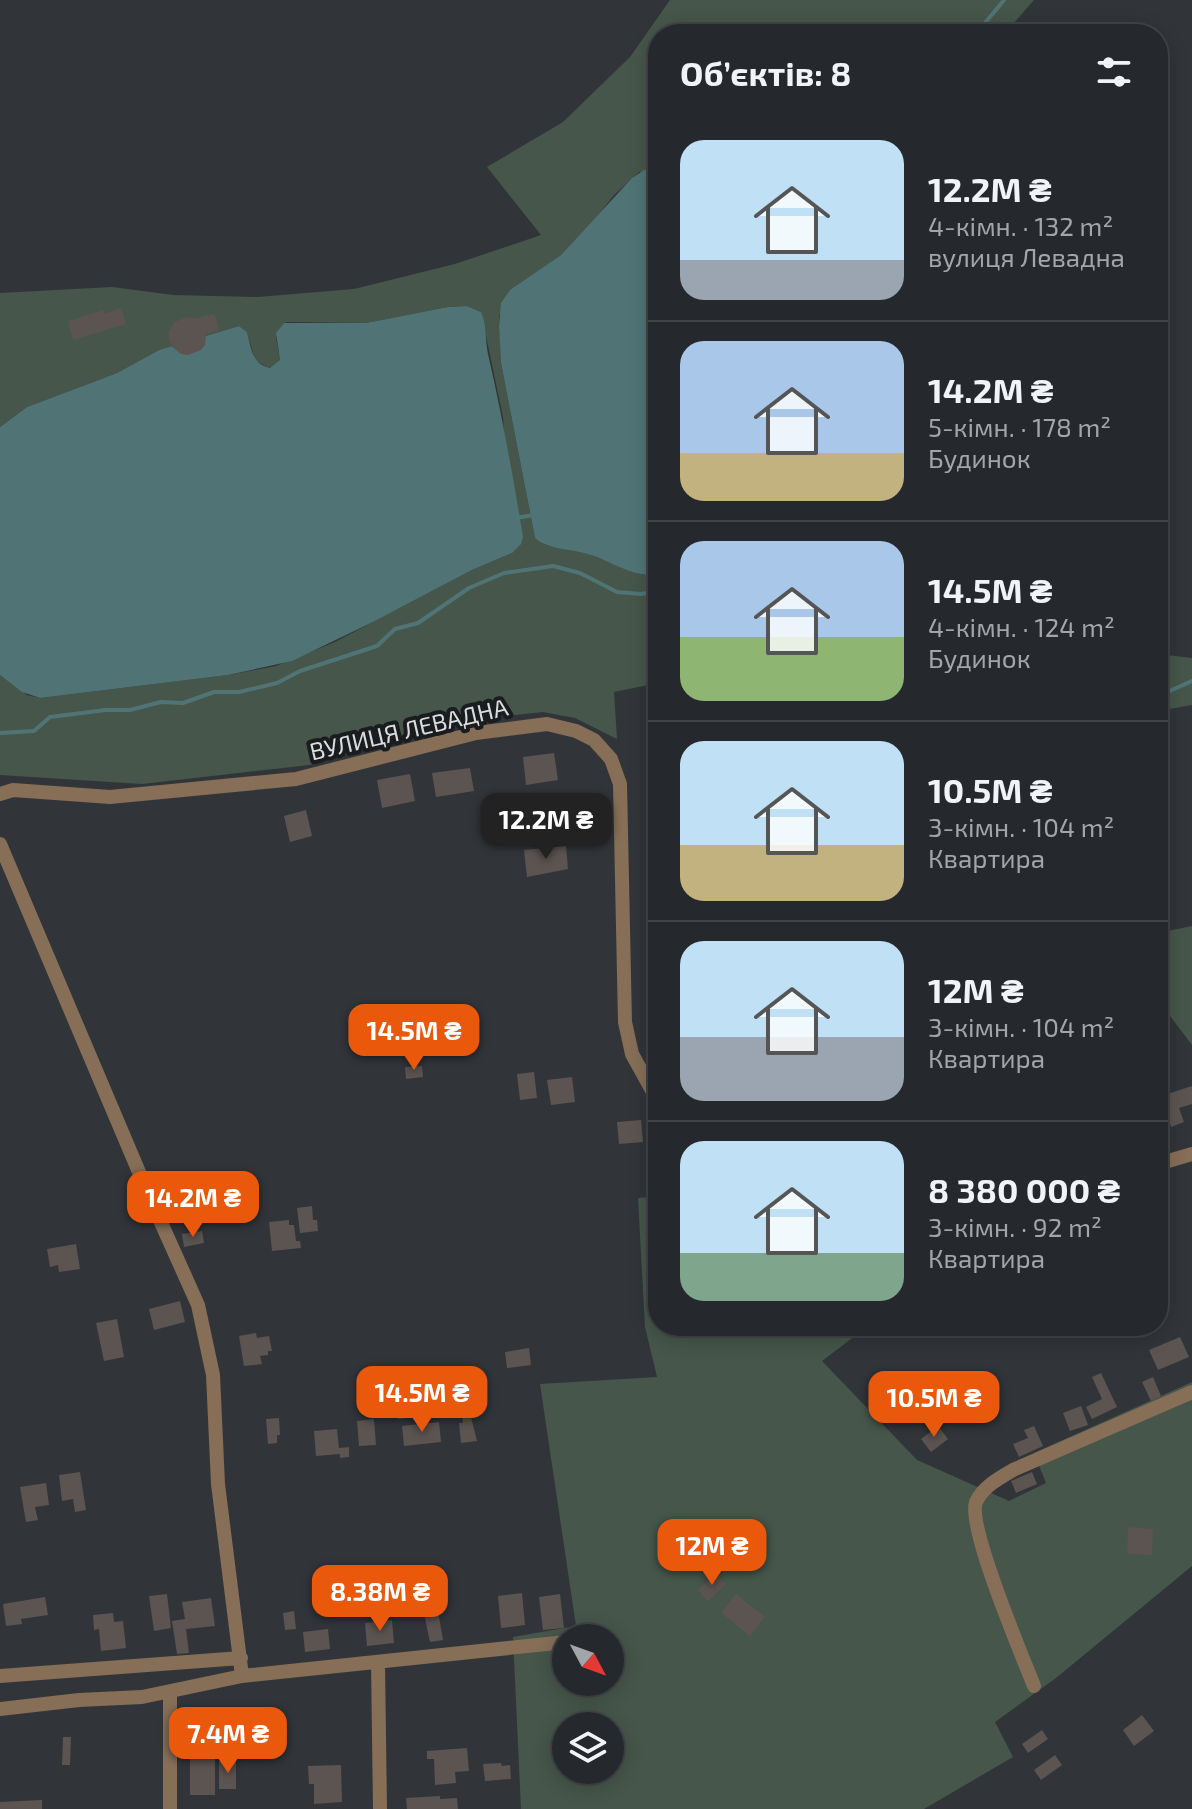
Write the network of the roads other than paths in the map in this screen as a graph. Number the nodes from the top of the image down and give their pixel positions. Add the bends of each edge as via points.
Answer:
1 (0, 794) edge
2 (0, 844) edge
3 (648, 1083) edge
4 (1192, 1154) edge
5 (1168, 1161) edge
6 (1192, 1392) edge
7 (552, 1644) edge
8 (241, 1658) junction
9 (378, 1663) junction
10 (0, 1676) edge
11 (242, 1676) junction
12 (1034, 1686) dead end
13 (170, 1692) junction
14 (0, 1709) edge
15 (170, 1809) edge
16 (380, 1809) edge

1 - 3 street, ВУЛИЦЯ ЛЕВАДНА via 13,790 110,797 233,786 307,777 498,729 547,724 576,731 603,749 620,784 625,1022 632,1054
2 - 8 street via 198,1305 213,1375 218,1484
4 - 5 street
6 - 12 street via 1013,1470 987,1487 976,1502 983,1549
7 - 9 street
8 - 10 street
8 - 11 street
9 - 11 street
9 - 16 street
11 - 13 street
13 - 14 street
13 - 15 street

